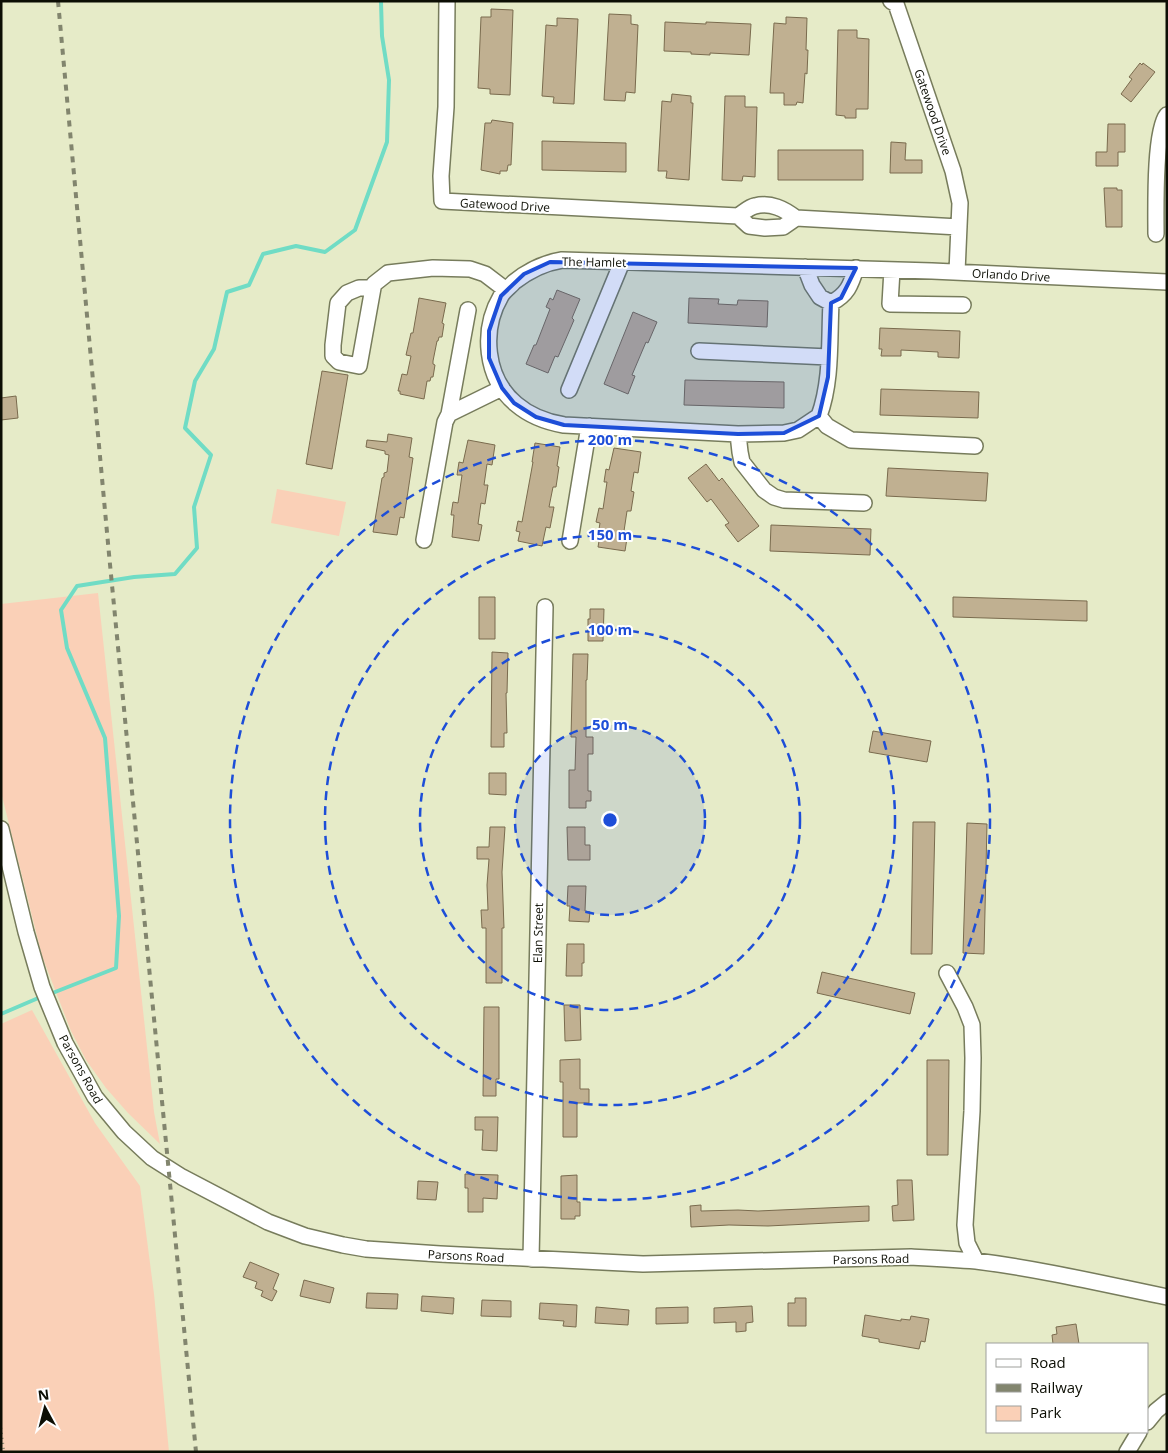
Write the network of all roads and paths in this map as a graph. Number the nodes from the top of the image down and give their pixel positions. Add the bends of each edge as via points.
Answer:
1 (447, 1) edge
2 (891, 1) edge
3 (1167, 115) edge
4 (738, 216) junction
5 (796, 218) junction
6 (959, 227) junction
7 (1156, 234) dead end
8 (622, 262) junction
9 (805, 267) junction
10 (856, 268) junction
11 (892, 270) junction
12 (957, 272) junction
13 (1167, 282) edge
14 (373, 288) junction
15 (506, 290) junction
16 (831, 303) junction
17 (963, 306) dead end
18 (468, 310) dead end
19 (699, 351) dead end
20 (829, 357) junction
21 (502, 388) junction
22 (569, 390) dead end
23 (449, 414) junction
24 (819, 416) junction
25 (589, 426) junction
26 (738, 434) junction
27 (976, 446) dead end
28 (864, 503) dead end
29 (424, 540) dead end
30 (570, 541) dead end
31 (545, 607) dead end
32 (1, 829) edge
33 (947, 973) dead end
34 (531, 1259) junction
35 (976, 1261) junction
36 (1166, 1297) edge
37 (1167, 1402) edge
38 (1148, 1421) edge
39 (1, 1428) edge
40 (1138, 1433) edge
41 (4, 1452) edge
42 (1127, 1452) edge

1 - 4 street, Gatewood Drive via 442,201
2 - 6 street, Gatewood Drive via 896,4 953,171 960,202
3 - 7 street via 1159,139
4 - 5 street, Gatewood Drive via 754,206 767,205 784,209
4 - 5 street, Gatewood Drive via 750,226 765,228 783,227
5 - 6 street, Gatewood Drive
6 - 12 street, Gatewood Drive
8 - 9 street, The Hamlet
8 - 15 street, The Hamlet via 550,262 524,274
8 - 22 street
9 - 10 street, The Hamlet
9 - 16 street via 820,297
10 - 11 street, Orlando Drive
10 - 16 street via 851,284 841,298
11 - 12 street, Orlando Drive
11 - 17 street via 890,304
12 - 13 street, Orlando Drive
14 - 14 street via 359,288 347,293 338,303 332,345 339,362 358,366
14 - 15 street via 388,273 470,268 485,274
15 - 21 street, The Hamlet via 494,312 488,348
16 - 20 street
18 - 23 street
19 - 20 street
20 - 24 street via 824,402
21 - 23 street
21 - 25 street, The Hamlet via 514,403 536,418 564,425
23 - 29 street
24 - 26 street, The Hamlet via 798,430
24 - 27 street via 827,426 851,440
25 - 26 street, The Hamlet
25 - 30 street
26 - 28 street via 742,462 764,490 774,497
31 - 34 street, Elan Street
32 - 34 street, Parsons Road via 42,987 65,1043 95,1097 134,1143 152,1158 268,1222 324,1241 420,1253
33 - 35 street via 972,1024 972,1111 965,1225 967,1243
34 - 35 street, Parsons Road via 643,1264 911,1257
35 - 36 street, Parsons Road
37 - 38 street
39 - 41 path
40 - 42 street

